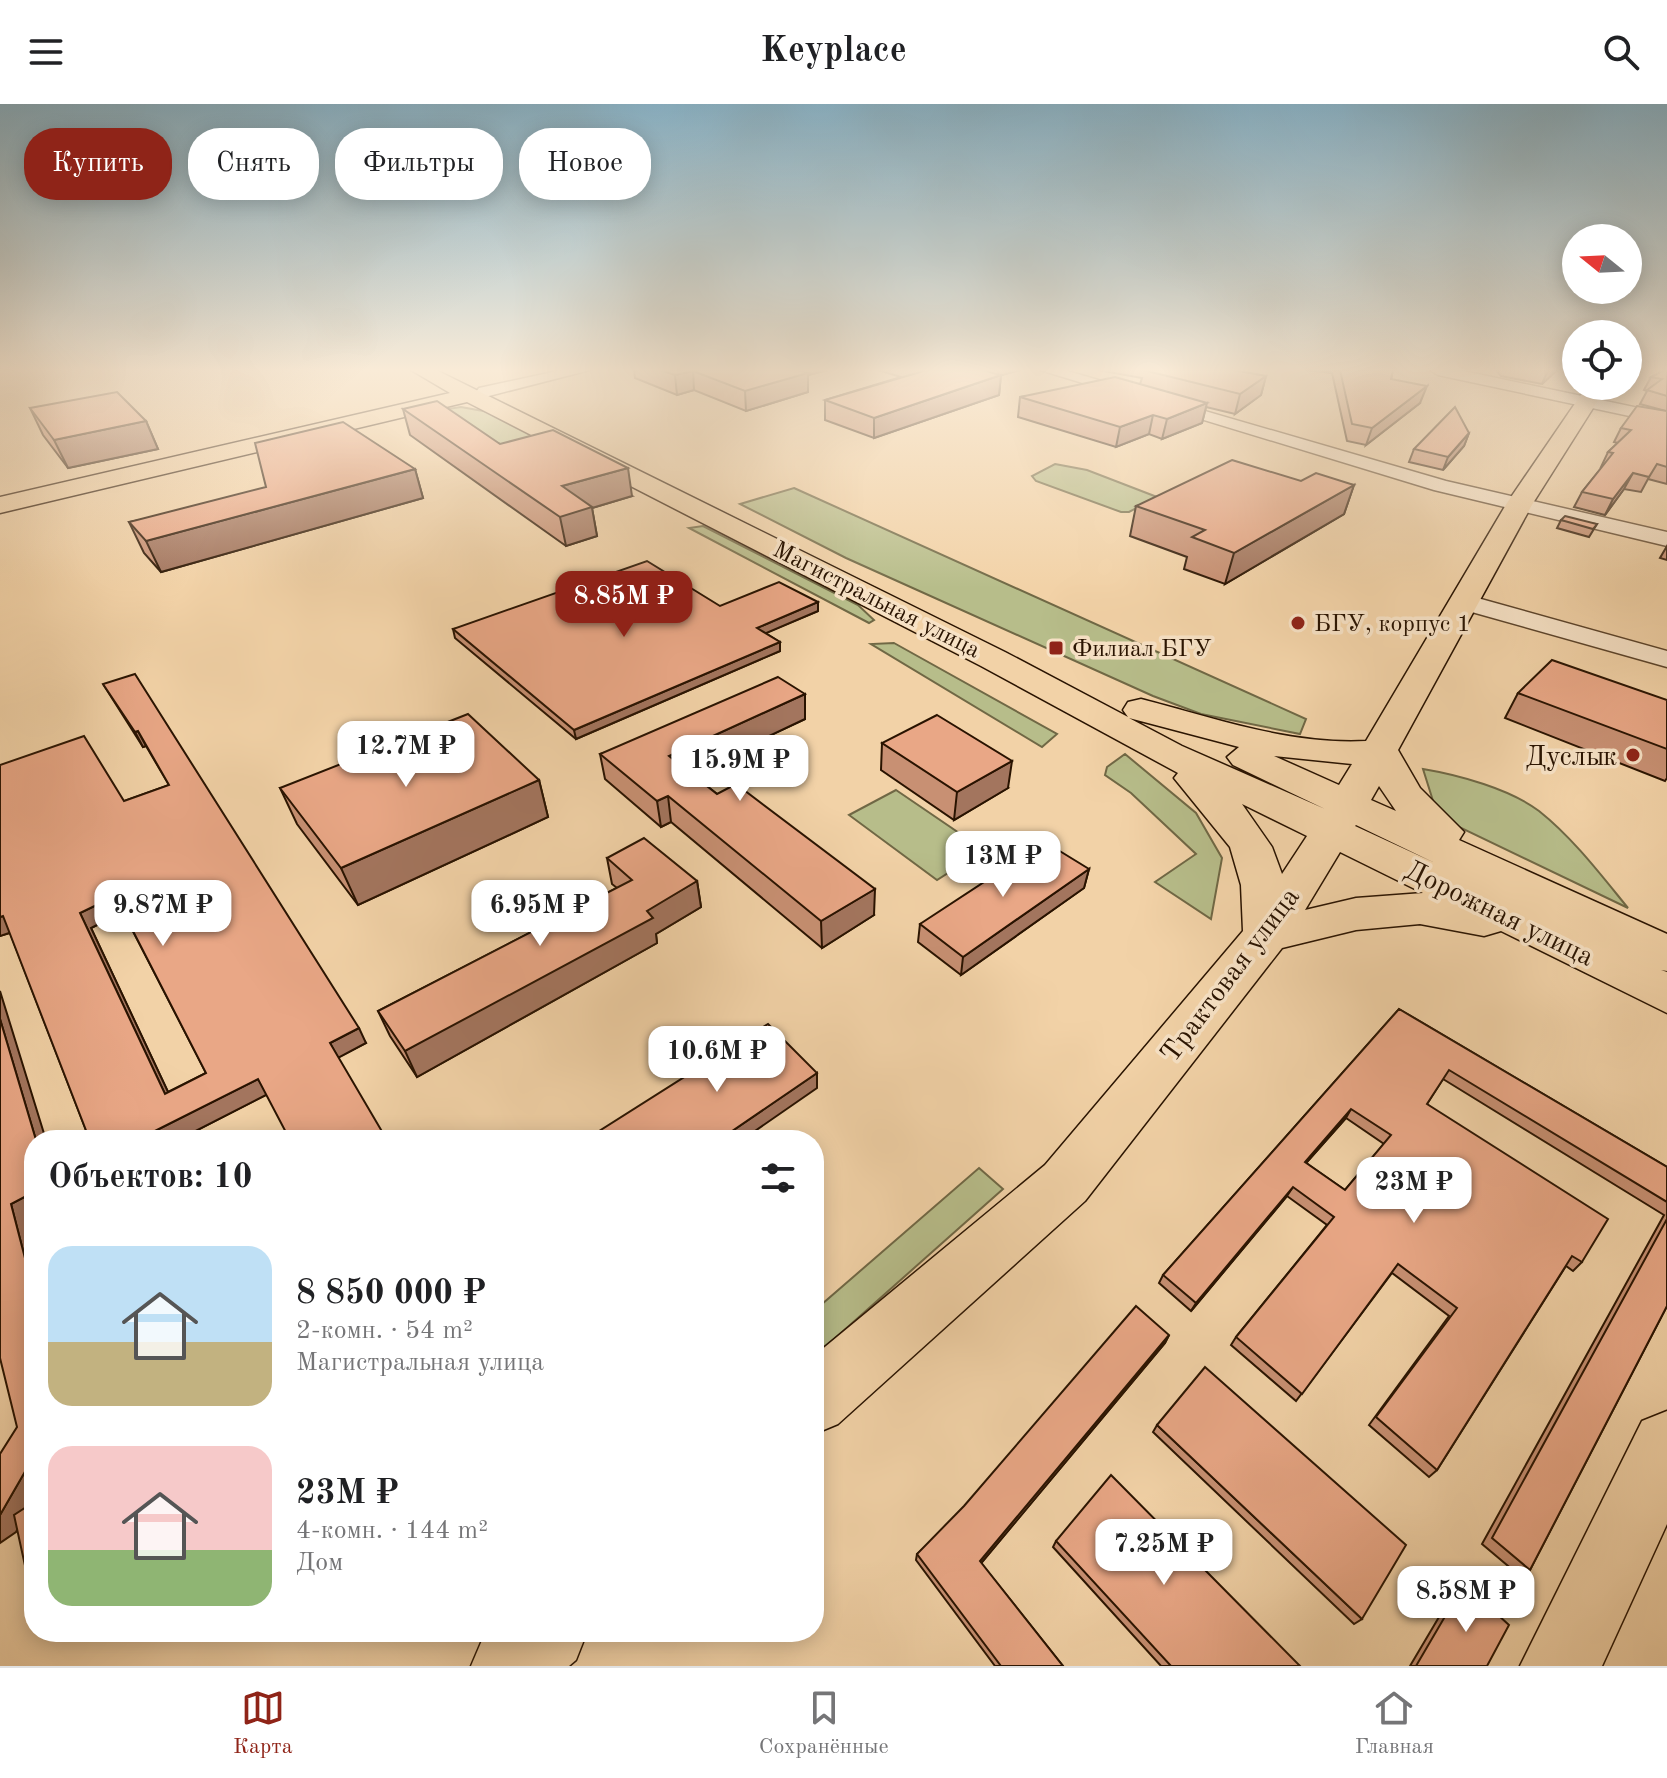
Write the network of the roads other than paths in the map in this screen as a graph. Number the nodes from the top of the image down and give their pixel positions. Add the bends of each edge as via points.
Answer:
1 (266, 443) edge
2 (571, 443) edge
3 (579, 443) edge
4 (1295, 443) edge
5 (1559, 443) edge
6 (1520, 503) junction
7 (0, 505) edge
8 (1667, 539) edge
9 (1463, 602) junction
10 (1667, 659) edge
11 (1141, 710) junction
12 (1380, 751) junction
13 (1169, 754) junction
14 (1341, 817) junction
15 (1500, 875) junction
16 (1548, 934) junction
17 (1266, 935) junction
18 (1667, 954) edge
19 (1667, 994) edge
20 (824, 1391) edge
21 (1667, 1446) edge
22 (537, 1642) edge
23 (511, 1666) edge
24 (1560, 1666) edge

1 - 7 main road
2 - 13 main road, Магистральная улица
3 - 11 main road, Магистральная улица
4 - 6 street
5 - 6 main road, Трактовая улица
6 - 8 street
6 - 9 main road, Трактовая улица
9 - 10 street
9 - 12 main road, Трактовая улица
11 - 12 main road via 1279,744 1321,751
11 - 14 main road, Магистральная улица
12 - 14 main road, Трактовая улица
12 - 15 main road via 1398,791 1418,813
13 - 14 main road, Магистральная улица
13 - 17 main road via 1234,817 1256,852 1267,898
14 - 15 main road, Дорожная улица
14 - 16 main road, Дорожная улица
14 - 17 main road, Трактовая улица
15 - 18 main road, Дорожная улица
16 - 17 main road via 1420,908 1356,914
16 - 19 main road, Дорожная улица
17 - 20 main road, Трактовая улица via 1065,1183
21 - 24 main road
22 - 23 main road

